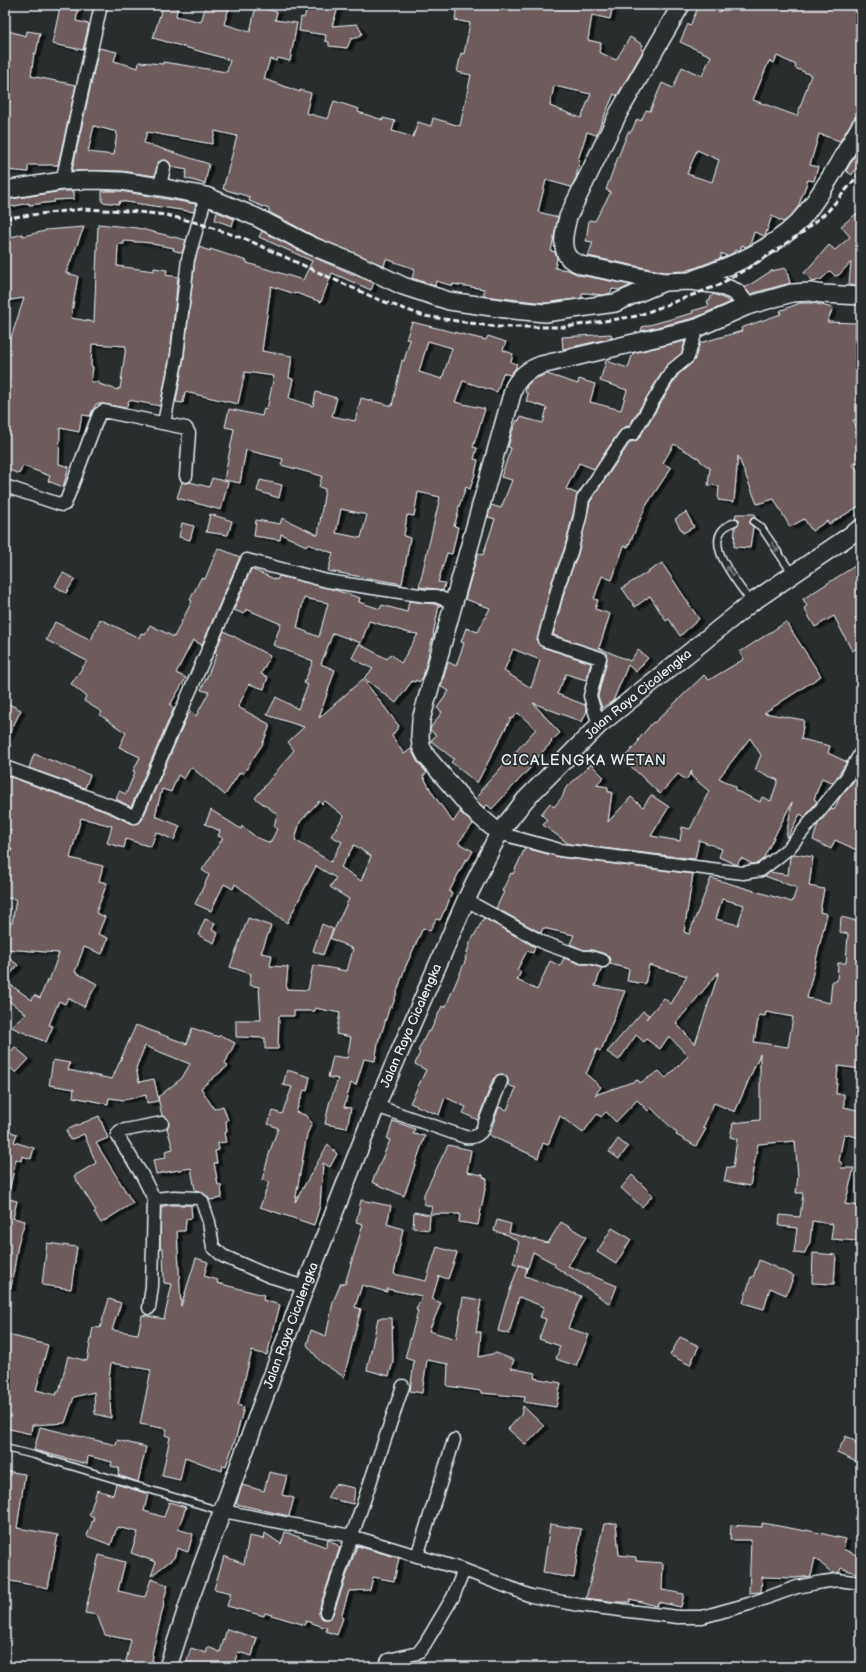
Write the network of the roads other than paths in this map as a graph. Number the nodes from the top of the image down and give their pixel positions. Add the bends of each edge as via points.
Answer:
1 (101, 5) edge
2 (681, 5) edge
3 (861, 125) edge
4 (164, 167) dead end
5 (62, 181) junction
6 (160, 187) junction
7 (5, 190) edge
8 (206, 196) junction
9 (690, 281) junction
10 (664, 282) junction
11 (861, 296) edge
12 (747, 306) junction
13 (697, 328) junction
14 (164, 423) junction
15 (186, 476) dead end
16 (5, 486) edge
17 (735, 522) dead end
18 (754, 522) dead end
19 (861, 528) edge
20 (793, 575) junction
21 (752, 603) junction
22 (455, 604) junction
23 (599, 725) junction
24 (861, 752) edge
25 (5, 767) edge
26 (499, 833) junction
27 (466, 900) junction
28 (603, 961) dead end
29 (501, 1081) dead end
30 (376, 1106) junction
31 (162, 1123) dead end
32 (154, 1199) junction
33 (305, 1287) junction
34 (149, 1308) dead end
35 (403, 1386) dead end
36 (454, 1440) dead end
37 (5, 1448) edge
38 (223, 1511) junction
39 (351, 1536) junction
40 (417, 1556) junction
41 (464, 1570) junction
42 (861, 1582) edge
43 (326, 1612) dead end
44 (171, 1666) edge
45 (385, 1667) edge

1 - 5 street
2 - 10 street via 613,126 568,217 564,234 564,247 570,260 581,265
3 - 9 street via 806,214 780,238 737,262
4 - 6 street
5 - 6 street via 121,181
5 - 7 street
6 - 8 street
8 - 10 street via 403,286 449,300 545,313 616,303
8 - 14 street via 188,259 177,356
9 - 10 street
9 - 12 street via 719,284 736,292
11 - 12 street via 792,293
12 - 13 street
13 - 22 street via 541,365 520,376 514,386
13 - 23 street via 688,357 672,370 633,434 625,436 583,499 573,545 559,583 544,640 600,658 590,696
14 - 15 street via 188,430
14 - 16 street via 103,411 100,413 65,504
21 -> 17 lane via 718,550 717,539 722,530
18 -> 20 lane via 762,527
19 - 20 street, Jalan Raya Cicalengka
20 - 21 street, Jalan Raya Cicalengka
21 - 23 street, Jalan Raya Cicalengka
22 - 25 street via 436,596 327,581 247,560 135,817 112,806
22 - 26 street via 422,720 421,746 426,756 472,810
23 - 26 street, Jalan Raya Cicalengka via 525,800
24 - 26 street via 847,777 811,822 788,848 761,870 743,873 560,850
26 - 27 street, Jalan Raya Cicalengka
27 - 28 street via 544,943 583,957
27 - 30 street, Jalan Raya Cicalengka
29 - 30 street via 481,1132 472,1138
30 - 33 street, Jalan Raya Cicalengka
31 - 32 street via 120,1131 117,1135
32 - 33 street via 198,1198 202,1201 210,1222 213,1247 217,1252 269,1276
32 - 34 street
33 - 38 street, Jalan Raya Cicalengka
35 - 39 street
36 - 40 street
37 - 38 lane
38 - 39 street
38 - 44 street, Jalan Raya Cicalengka via 191,1596
39 - 40 street
39 - 43 street
40 - 41 street
41 - 42 street via 531,1596 579,1605 678,1617 702,1617 797,1587 822,1582
41 - 45 street via 453,1597 418,1653 388,1660

